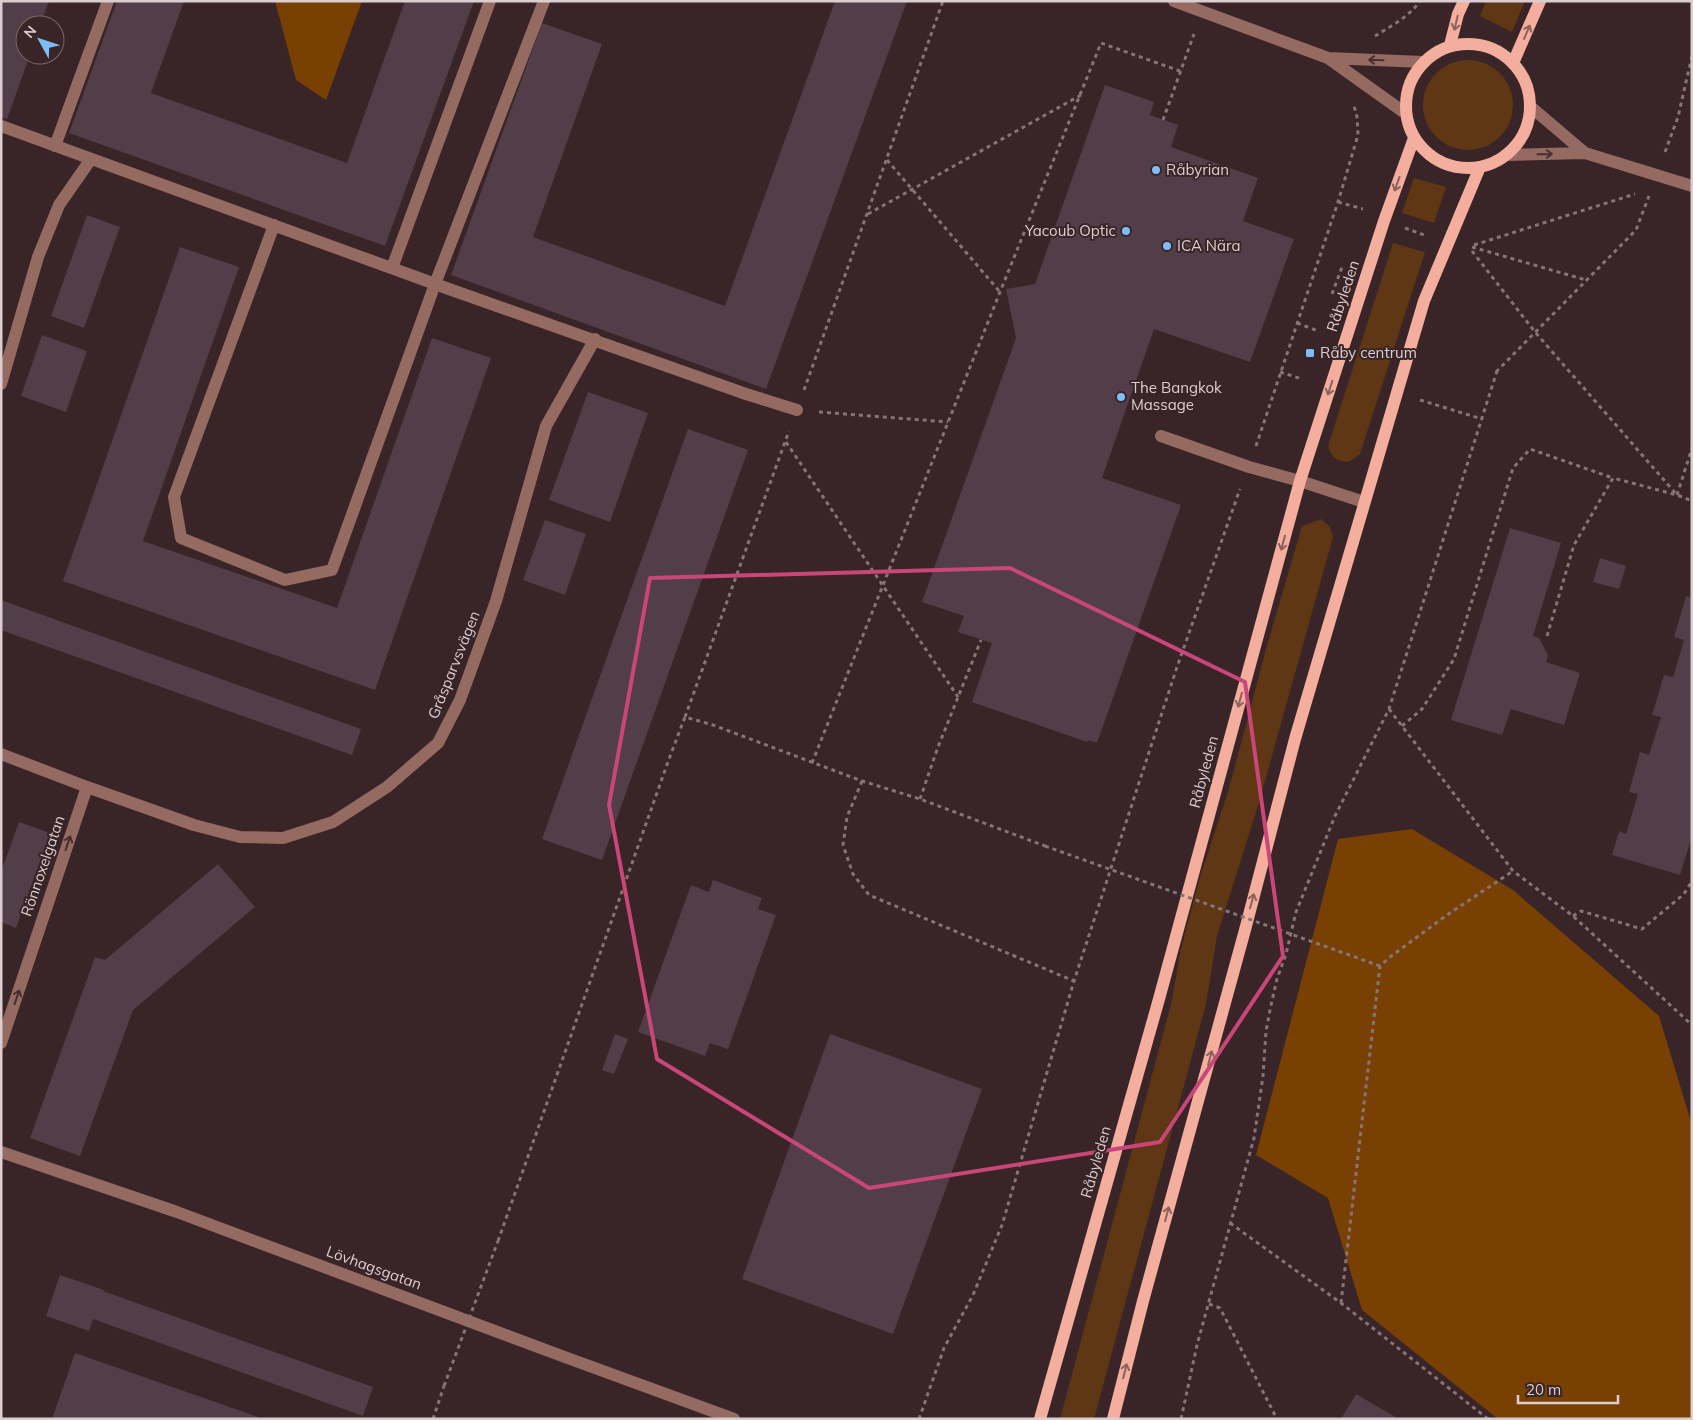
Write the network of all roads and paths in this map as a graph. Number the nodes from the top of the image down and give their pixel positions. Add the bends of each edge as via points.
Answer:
1 (108, 1) edge
2 (490, 1) edge
3 (544, 1) edge
4 (943, 1) edge
5 (1174, 1) edge
6 (1464, 1) edge
7 (1540, 1) edge
8 (1203, 12) junction
9 (1450, 45) junction
10 (1692, 56) edge
11 (1328, 58) junction
12 (1423, 62) junction
13 (1513, 63) junction
14 (1180, 71) junction
15 (1081, 94) junction
16 (1531, 107) junction
17 (1405, 114) junction
18 (1162, 120) dead end
19 (1, 126) edge
20 (1414, 138) junction
21 (55, 146) junction
22 (1585, 153) junction
23 (1506, 155) junction
24 (91, 159) junction
25 (887, 160) junction
26 (1480, 167) junction
27 (1656, 175) junction
28 (1692, 186) edge
29 (912, 189) junction
30 (1651, 189) junction
31 (1338, 202) dead end
32 (868, 214) junction
33 (1362, 214) dead end
34 (274, 225) junction
35 (1345, 258) dead end
36 (392, 268) junction
37 (435, 284) junction
38 (1000, 292) junction
39 (1332, 294) dead end
40 (1296, 323) dead end
41 (1318, 331) dead end
42 (1535, 332) junction
43 (595, 339) junction
44 (1497, 371) junction
45 (1280, 372) dead end
46 (1302, 379) dead end
47 (1, 384) edge
48 (1412, 398) dead end
49 (797, 410) junction
50 (1482, 419) junction
51 (948, 422) junction
52 (1162, 436) dead end
53 (786, 441) junction
54 (1692, 448) edge
55 (1613, 478) junction
56 (1300, 481) junction
57 (1677, 495) junction
58 (1692, 501) edge
59 (1364, 502) junction
60 (883, 586) junction
61 (1547, 636) dead end
62 (981, 640) dead end
63 (958, 697) junction
64 (1392, 699) junction
65 (1389, 709) junction
66 (685, 717) junction
67 (1402, 726) junction
68 (1, 754) edge
69 (812, 763) junction
70 (862, 782) junction
71 (87, 787) junction
72 (920, 799) junction
73 (1513, 871) junction
74 (1692, 881) edge
75 (1573, 916) junction
76 (1380, 966) junction
77 (1692, 1025) edge
78 (1, 1043) edge
79 (1, 1152) edge
80 (1230, 1223) junction
81 (1341, 1303) junction
82 (1209, 1304) junction
83 (432, 1419) edge
84 (734, 1419) edge
85 (919, 1419) edge
86 (1040, 1419) edge
87 (1113, 1419) edge
88 (1182, 1419) edge
89 (1277, 1419) edge
90 (1488, 1419) edge

1 - 21 street
2 - 36 street
3 - 37 street
4 - 25 path
5 - 8 street
6 -> 9 main road
13 -> 7 main road
8 - 11 street
8 - 14 path
9 - 12 main road
9 - 13 main road via 1482,46
10 - 27 path via 1678,117
12 -> 11 street
11 - 17 street
12 - 17 main road via 1408,86
13 - 16 main road via 1524,79
14 - 15 path via 1101,43
14 - 18 path
15 - 29 path
15 - 38 path
16 - 22 street
16 - 23 main road via 1522,136
17 - 20 main road
19 - 21 street
20 - 26 main road via 1441,162 1457,167
20 -> 56 main road, Råbyleden via 1384,220
21 - 24 street
23 -> 22 street
22 - 27 street
23 - 26 main road
24 - 34 street
24 - 47 street via 58,205 38,257
25 - 29 path
25 - 32 path
26 - 59 main road via 1424,301
27 - 28 street
27 - 30 path
29 - 32 path
29 - 38 path
30 - 42 path via 1636,230
30 - 42 path via 1468,246
31 - 33 path via 1363,210
32 - 49 path
34 - 36 street
34 - 37 street via 174,498 181,538 285,580 332,570
35 - 39 path
36 - 37 street
37 - 43 street
38 - 51 path
40 - 41 path
42 - 44 path
42 - 57 path
43 - 49 street
43 - 71 street, Gråsparvsvägen via 546,426 496,601 460,700 438,743 387,787 333,822 283,838 240,837 194,825
44 - 50 path
44 - 64 path
45 - 46 path
48 - 50 path
49 - 51 path
49 - 53 path
50 - 64 path
51 - 60 path
52 - 56 street
53 - 60 path
53 - 66 path
54 - 57 path
55 - 57 path
55 - 61 path via 1574,545
55 - 67 path via 1530,449 1513,468 1454,659 1422,709
56 - 59 street
56 -> 86 main road, Råbyleden
57 - 58 path
87 -> 59 main road via 1295,739
60 - 63 path
60 - 69 path
62 - 63 path
63 - 72 path
64 - 65 path
65 - 67 path
65 - 80 path via 1335,816 1296,912 1270,1005 1254,1138
66 - 69 path
66 - 83 path, bridge
67 - 73 path
68 - 71 street
69 - 70 path
70 - 72 path
70 - 85 path via 847,817 843,845 853,874 869,895 1074,981 1002,1226 973,1295 944,1348
78 -> 71 street, Rönnoxelgatan
72 - 76 path, bridge
73 - 75 path
73 - 76 path via 1447,915
74 - 75 path via 1684,894 1642,929 1581,911
75 - 77 path
76 - 81 path
79 - 84 street, Lövhagsgatan via 176,1212
80 - 81 path
80 - 82 path
81 - 90 path
82 - 88 path
82 - 89 path via 1220,1308

